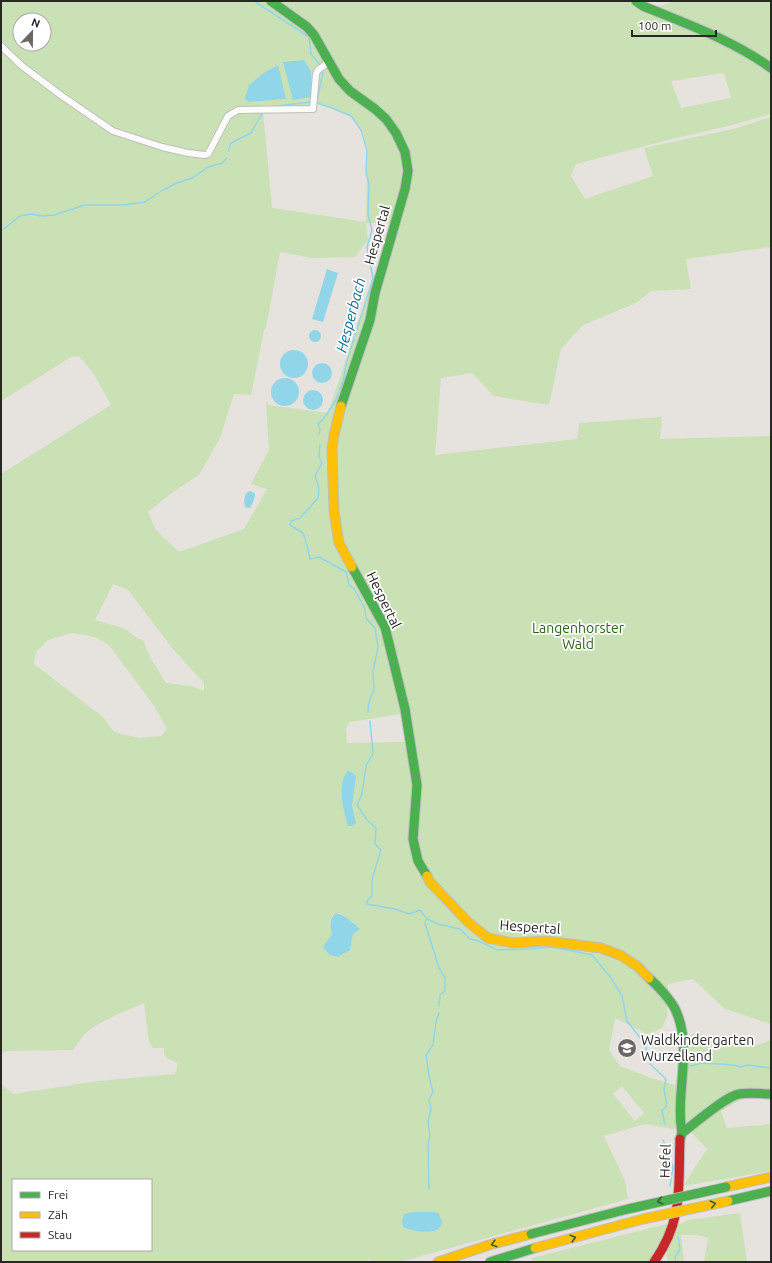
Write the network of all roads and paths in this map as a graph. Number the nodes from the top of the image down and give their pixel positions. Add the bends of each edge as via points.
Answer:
1 (270, 1) edge
2 (636, 1) edge
3 (1, 46) edge
4 (329, 62) junction
5 (771, 68) edge
6 (771, 1094) edge
7 (682, 1133) junction
8 (771, 1177) edge
9 (771, 1191) edge
10 (438, 1262) edge
11 (490, 1262) edge
12 (654, 1262) edge

1 - 4 main road, Hespertal via 307,27
2 - 5 main road via 649,9 730,42
3 - 4 street via 22,66 113,131 162,147 205,155 208,154 228,116 238,110 313,109 316,74
4 - 7 main road, Hespertal via 350,91 375,109 396,133 405,152 408,171 370,320 339,412 332,449 334,511 339,543 385,627 405,709 417,785 414,839 418,861 430,882 468,922 488,938 513,943 546,940 601,948 620,955 637,966 658,986 676,1010 682,1032
6 - 7 main road, Hefel via 738,1094
7 - 12 main road, Hefel via 674,1223 669,1238
8 -> 10 main road, bridge via 583,1219
11 -> 9 main road, bridge via 643,1219

